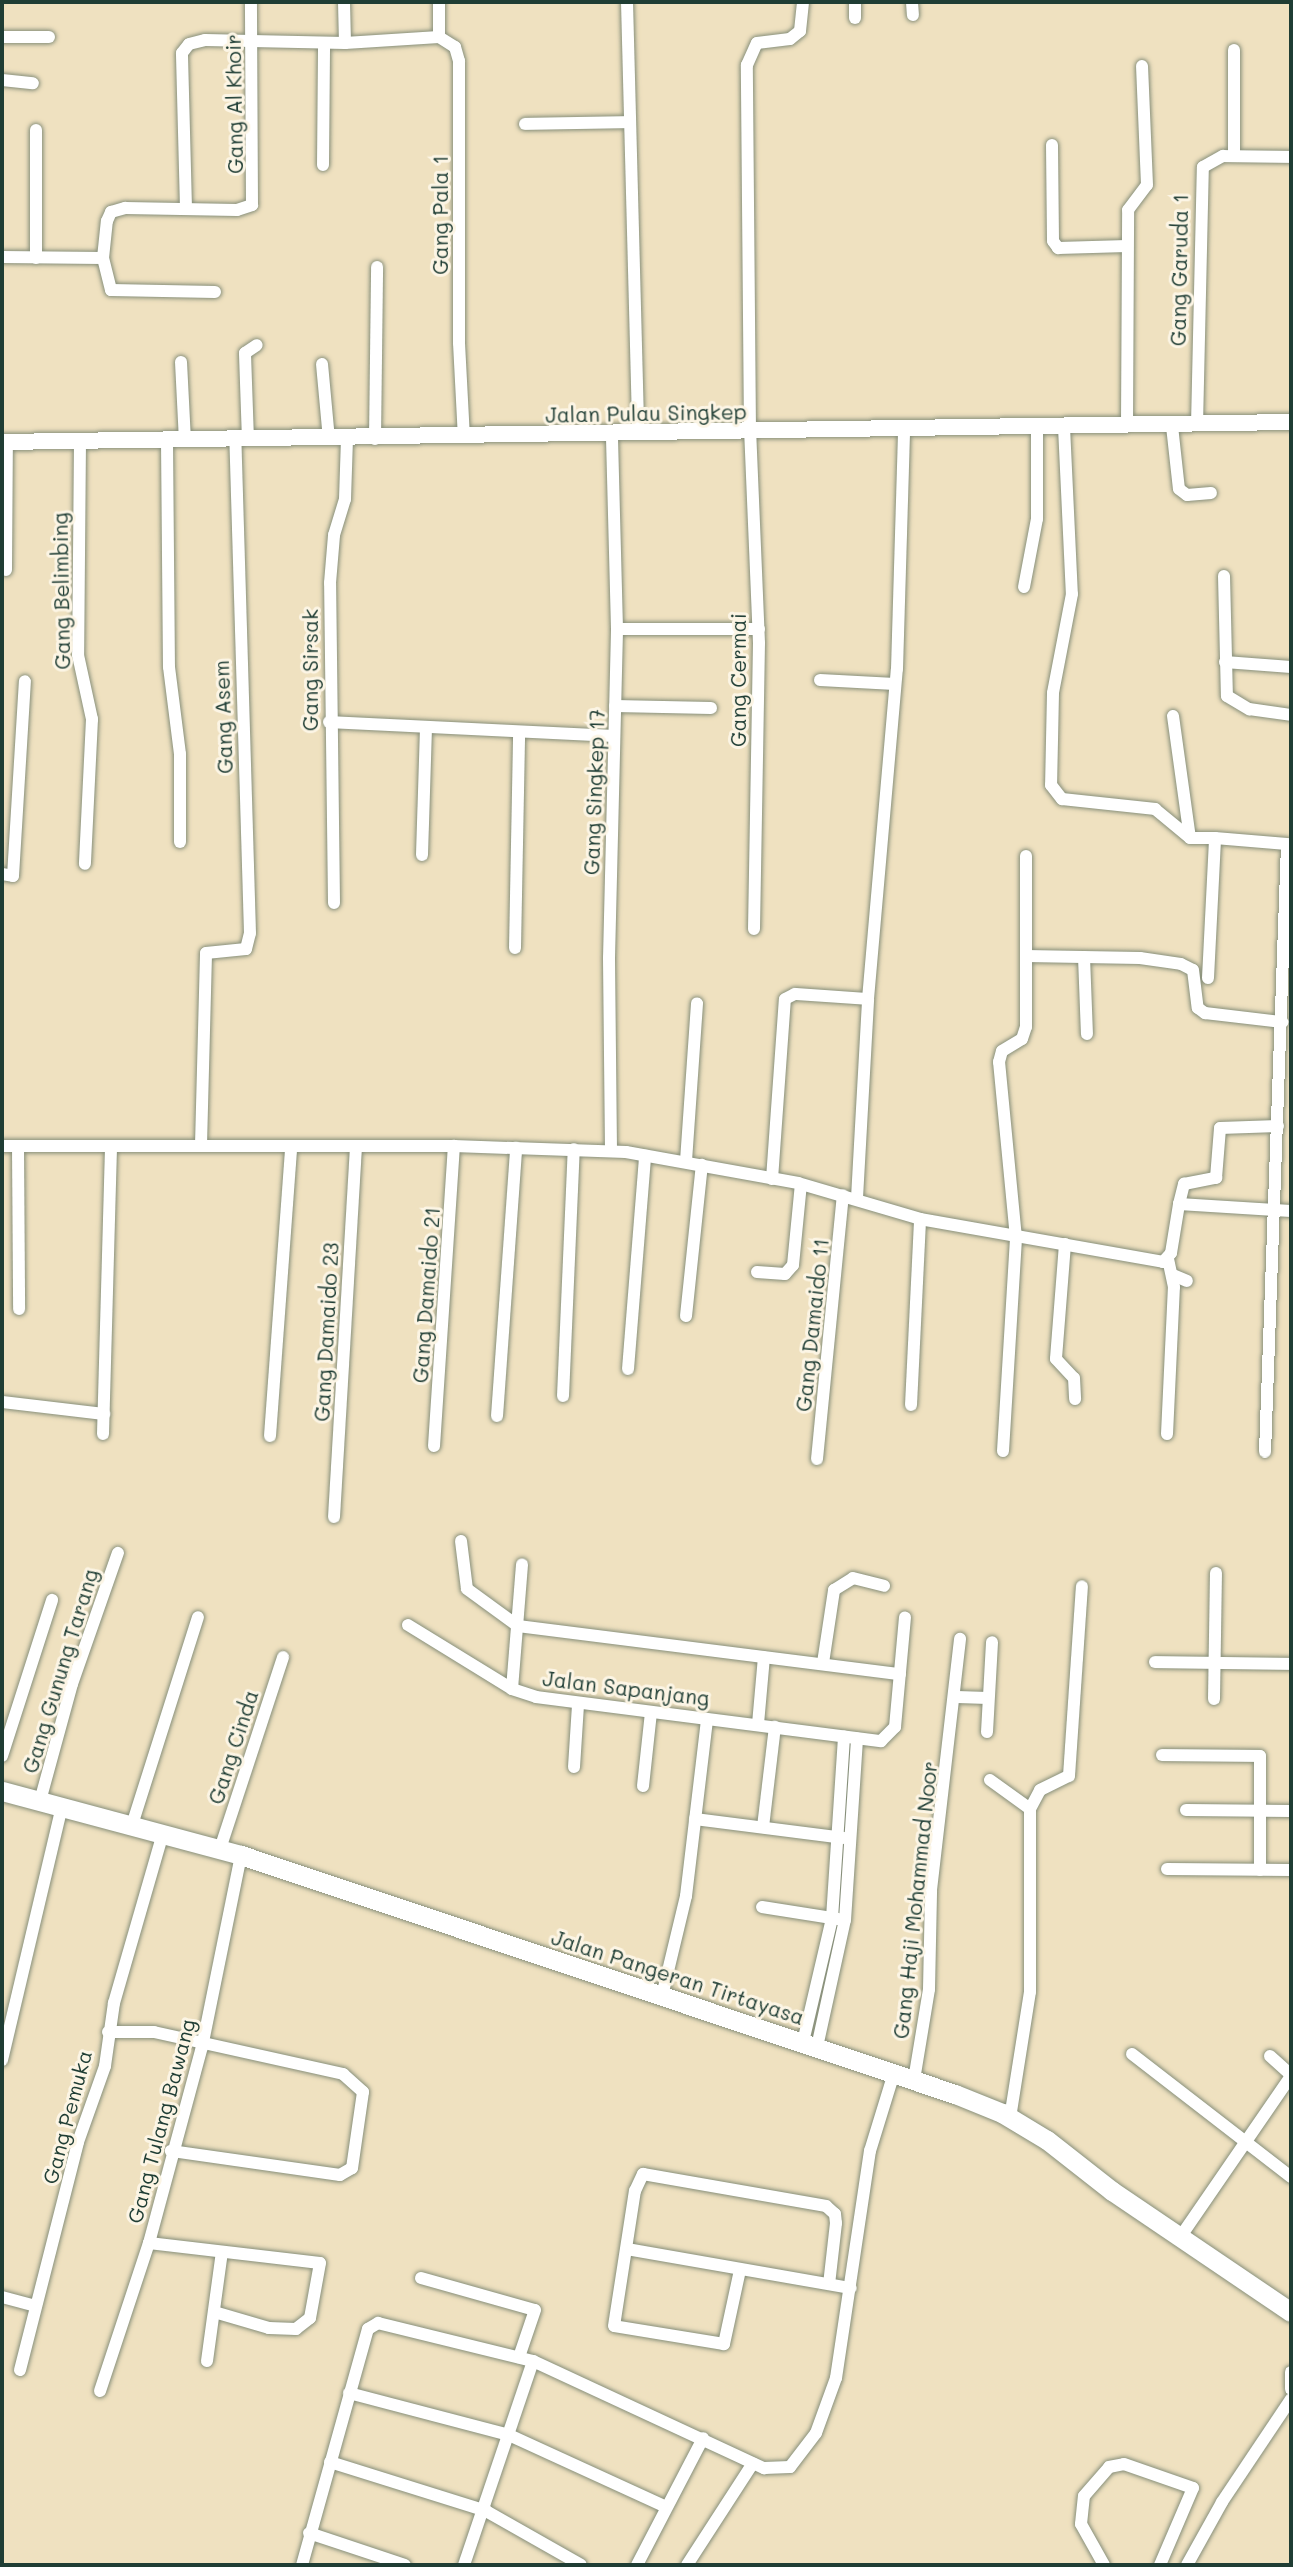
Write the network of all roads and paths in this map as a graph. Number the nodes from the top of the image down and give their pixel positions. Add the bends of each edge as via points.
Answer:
1 (251, 2) edge
2 (344, 2) edge
3 (439, 2) edge
4 (627, 2) edge
5 (803, 2) edge
6 (855, 2) edge
7 (855, 18) dead end
8 (2, 37) edge
9 (49, 37) dead end
10 (439, 37) junction
11 (251, 40) junction
12 (324, 43) junction
13 (345, 43) junction
14 (1234, 50) dead end
15 (1142, 66) dead end
16 (2, 80) edge
17 (33, 83) dead end
18 (629, 122) junction
19 (525, 124) dead end
20 (36, 130) dead end
21 (1052, 145) dead end
22 (1234, 156) junction
23 (1291, 157) edge
24 (323, 165) dead end
25 (186, 208) junction
26 (1126, 246) junction
27 (2, 257) edge
28 (36, 258) junction
29 (103, 258) junction
30 (377, 267) dead end
31 (215, 292) dead end
32 (257, 345) dead end
33 (181, 362) dead end
34 (322, 364) dead end
35 (1291, 422) edge
36 (1196, 425) junction
37 (1126, 426) junction
38 (1172, 426) junction
39 (1037, 427) junction
40 (1064, 427) junction
41 (904, 430) junction
42 (750, 431) junction
43 (638, 434) junction
44 (612, 435) junction
45 (464, 437) junction
46 (329, 439) junction
47 (347, 439) junction
48 (375, 439) junction
49 (185, 440) junction
50 (242, 440) junction
51 (80, 441) junction
52 (167, 441) junction
53 (4, 442) edge
54 (1211, 493) dead end
55 (6, 570) dead end
56 (1224, 576) dead end
57 (1024, 587) dead end
58 (617, 629) junction
59 (759, 629) junction
60 (1225, 662) junction
61 (1291, 667) edge
62 (820, 680) dead end
63 (25, 681) dead end
64 (895, 684) junction
65 (615, 706) junction
66 (711, 708) dead end
67 (1291, 715) edge
68 (1173, 716) dead end
69 (329, 722) junction
70 (426, 727) junction
71 (519, 734) junction
72 (614, 736) junction
73 (1190, 838) junction
74 (1215, 838) junction
75 (180, 842) dead end
76 (422, 855) dead end
77 (1026, 856) dead end
78 (85, 864) dead end
79 (2, 874) edge
80 (334, 903) dead end
81 (754, 929) dead end
82 (515, 948) dead end
83 (1027, 956) junction
84 (1084, 957) junction
85 (1288, 965) edge
86 (1209, 978) dead end
87 (867, 999) junction
88 (696, 1003) dead end
89 (1282, 1022) junction
90 (1087, 1034) dead end
91 (1278, 1126) junction
92 (201, 1145) junction
93 (2, 1146) edge
94 (111, 1146) junction
95 (454, 1146) junction
96 (18, 1147) junction
97 (356, 1148) junction
98 (516, 1148) junction
99 (291, 1149) junction
100 (574, 1149) junction
101 (611, 1150) junction
102 (645, 1156) junction
103 (685, 1161) junction
104 (702, 1165) junction
105 (772, 1179) junction
106 (801, 1184) junction
107 (843, 1195) junction
108 (857, 1198) junction
109 (1179, 1204) junction
110 (1277, 1209) junction
111 (1291, 1211) edge
112 (920, 1219) junction
113 (1016, 1238) junction
114 (1065, 1244) junction
115 (1168, 1259) junction
116 (757, 1272) dead end
117 (1174, 1275) junction
118 (1187, 1281) dead end
119 (19, 1309) dead end
120 (687, 1316) dead end
121 (628, 1368) dead end
122 (563, 1395) dead end
123 (1075, 1399) dead end
124 (2, 1402) edge
125 (911, 1405) dead end
126 (104, 1414) junction
127 (497, 1416) dead end
128 (103, 1434) dead end
129 (1167, 1434) dead end
130 (270, 1436) dead end
131 (433, 1446) dead end
132 (1003, 1451) dead end
133 (1265, 1452) dead end
134 (817, 1459) dead end
135 (334, 1517) dead end
136 (461, 1541) dead end
137 (118, 1553) dead end
138 (522, 1564) dead end
139 (1216, 1573) dead end
140 (884, 1586) dead end
141 (1082, 1587) dead end
142 (52, 1600) dead end
143 (198, 1617) dead end
144 (905, 1617) dead end
145 (408, 1625) dead end
146 (518, 1626) junction
147 (960, 1639) dead end
148 (992, 1643) dead end
149 (283, 1657) dead end
150 (764, 1657) junction
151 (1155, 1662) dead end
152 (823, 1663) junction
153 (1215, 1663) junction
154 (1291, 1664) edge
155 (900, 1674) junction
156 (512, 1689) junction
157 (957, 1697) junction
158 (988, 1698) junction
159 (1214, 1699) dead end
160 (578, 1705) junction
161 (651, 1712) junction
162 (707, 1719) junction
163 (758, 1724) junction
164 (775, 1727) junction
165 (987, 1731) dead end
166 (850, 1737) junction
167 (1163, 1755) dead end
168 (2, 1756) edge
169 (574, 1767) dead end
170 (990, 1780) dead end
171 (643, 1786) dead end
172 (2, 1791) edge
173 (40, 1801) junction
174 (62, 1807) junction
175 (1030, 1809) junction
176 (1186, 1810) dead end
177 (1260, 1811) junction
178 (1291, 1811) edge
179 (695, 1819) junction
180 (132, 1825) junction
181 (763, 1827) junction
182 (163, 1833) junction
183 (843, 1838) junction
184 (220, 1849) junction
185 (242, 1855) junction
186 (1167, 1869) dead end
187 (1260, 1870) junction
188 (1291, 1870) edge
189 (762, 1907) dead end
190 (838, 1919) junction
191 (662, 1996) junction
192 (108, 2032) junction
193 (810, 2045) junction
194 (202, 2047) junction
195 (1132, 2054) dead end
196 (1270, 2056) dead end
197 (2, 2060) edge
198 (894, 2073) junction
199 (1291, 2076) edge
200 (914, 2080) junction
201 (1010, 2118) junction
202 (1243, 2141) junction
203 (171, 2151) junction
204 (1291, 2177) edge
205 (1181, 2236) junction
206 (149, 2243) junction
207 (627, 2249) junction
208 (222, 2252) junction
209 (740, 2270) junction
210 (421, 2278) dead end
211 (829, 2284) junction
212 (851, 2288) junction
213 (2, 2297) edge
214 (36, 2306) junction
215 (214, 2312) junction
216 (1291, 2312) edge
217 (519, 2357) junction
218 (207, 2361) dead end
219 (533, 2361) junction
220 (20, 2371) dead end
221 (1291, 2372) edge
222 (1291, 2389) edge
223 (100, 2391) dead end
224 (349, 2393) junction
225 (1291, 2399) edge
226 (509, 2435) junction
227 (703, 2438) junction
228 (330, 2462) junction
229 (753, 2463) junction
230 (666, 2507) junction
231 (486, 2511) junction
232 (309, 2533) junction
233 (386, 2561) edge
234 (302, 2565) edge
235 (405, 2565) edge
236 (464, 2565) edge
237 (581, 2565) edge
238 (637, 2565) edge
239 (687, 2565) edge
240 (1104, 2565) edge
241 (1160, 2565) edge
242 (1187, 2565) edge

1 - 11 street, Gang Al Khoir
2 - 13 street
3 - 10 street
4 - 18 street
5 - 42 street, Gang Cermai via 800,31 790,39 757,43 747,65
6 - 7 street
8 - 9 street
10 - 13 street
10 - 45 street, Gang Pala 1 via 455,47 459,61 459,344
11 - 12 street
11 - 25 street via 205,40 189,44 182,53
11 - 25 street, Gang Al Khoir via 252,205 236,210
12 - 13 street
12 - 24 street
14 - 22 street
15 - 26 street via 1147,185 1129,203
16 - 17 street
18 - 19 street
18 - 43 street
20 - 28 street
21 - 26 street via 1053,241 1058,248
22 - 23 street, Gang Garuda 1
22 - 36 street, Gang Garuda 1 via 1209,160 1199,177
25 - 29 street via 111,212
26 - 37 street
27 - 28 street
28 - 29 street
29 - 31 street via 106,285 120,293
30 - 48 street
32 - 50 street via 245,353
33 - 49 street
34 - 46 street
35 - 36 street, Jalan Pulau Singkep
36 - 38 street, Jalan Pulau Singkep
37 - 38 street, Jalan Pulau Singkep
37 - 40 street, Jalan Pulau Singkep
38 - 54 street via 1181,492
39 - 40 street, Jalan Pulau Singkep
39 - 41 street, Jalan Pulau Singkep
39 - 57 street via 1037,519
40 - 73 street via 1072,594 1053,693 1051,785 1062,799 1155,810
41 - 42 street, Jalan Pulau Singkep
41 - 64 street
42 - 43 street, Jalan Pulau Singkep
42 - 59 street, Gang Cermai
43 - 44 street, Jalan Pulau Singkep
44 - 45 street, Jalan Pulau Singkep
44 - 58 street, Gang Singkep 17
45 - 48 street, Jalan Pulau Singkep
46 - 47 street, Jalan Pulau Singkep
46 - 50 street, Jalan Pulau Singkep
47 - 48 street, Jalan Pulau Singkep
47 - 69 street, Gang Sirsak via 345,499 334,535 330,583
49 - 50 street, Jalan Pulau Singkep
49 - 52 street, Jalan Pulau Singkep
50 - 92 street, Gang Asem via 250,933 246,949 206,953
51 - 52 street, Jalan Pulau Singkep
51 - 53 street, Jalan Pulau Singkep
51 - 78 street, Gang Belimbing via 78,655 92,719
52 - 75 street via 169,667 180,754
53 - 55 street
56 - 60 street
58 - 59 street
58 - 65 street, Gang Singkep 17
59 - 81 street, Gang Cermai
60 - 61 street
60 - 67 street via 1231,701 1249,709
62 - 64 street
63 - 79 street via 13,876
64 - 87 street
65 - 66 street
65 - 72 street, Gang Singkep 17
68 - 73 street
69 - 70 street
69 - 80 street, Gang Sirsak
70 - 71 street
70 - 76 street
71 - 72 street
71 - 82 street
72 - 101 street, Gang Singkep 17
73 - 74 street
74 - 85 street via 1283,842 1290,848
74 - 86 street
77 - 83 street
83 - 84 street
83 - 113 street via 1025,1034 1002,1051 999,1062
84 - 89 street via 1181,964 1193,970 1198,1008 1205,1013
84 - 90 street
85 - 89 street
87 - 105 street via 795,994 785,999
87 - 108 street
88 - 103 street
89 - 91 street
91 - 109 street via 1220,1128 1216,1178 1184,1184
91 - 110 street
92 - 94 street
92 - 99 street
93 - 96 street
94 - 96 street
94 - 126 street
95 - 97 street
95 - 98 street
95 - 131 street, Gang Damaido 21
96 - 119 street
97 - 99 street
97 - 135 street, Gang Damaido 23
98 - 100 street
98 - 127 street
99 - 130 street
100 - 101 street
100 - 122 street
101 - 102 street
102 - 103 street
102 - 121 street
103 - 104 street
104 - 105 street
104 - 120 street
105 - 106 street
106 - 107 street
106 - 116 street via 791,1271
107 - 108 street
107 - 134 street, Gang Damaido 11
108 - 112 street
109 - 110 street
109 - 115 street
110 - 111 street
110 - 133 street
112 - 113 street
112 - 125 street
113 - 114 street
113 - 132 street
114 - 115 street via 1163,1262
114 - 123 street via 1056,1359 1074,1378
115 - 117 street
117 - 118 street
117 - 129 street
124 - 126 street
126 - 128 street
136 - 146 street via 467,1589
137 - 173 street, Gang Gunung Tarang via 72,1684
138 - 146 street
139 - 153 street
140 - 152 street via 853,1578 834,1590
141 - 175 street via 1069,1776 1040,1790
142 - 168 street
143 - 180 street
144 - 155 street
145 - 156 street, Jalan Sapanjang
146 - 150 street
146 - 156 street
147 - 157 street, Gang Haji Mohammad Noor
148 - 158 street
149 - 184 street, Gang Cinda
150 - 152 street
150 - 163 street
151 - 153 street
152 - 155 street
153 - 154 street
153 - 159 street
155 - 166 street, Jalan Sapanjang via 895,1727 889,1735 881,1741
156 - 160 street, Jalan Sapanjang
157 - 158 street
157 - 200 street, Gang Haji Mohammad Noor via 931,1890 929,1989
158 - 165 street
160 - 161 street, Jalan Sapanjang
160 - 169 street
161 - 162 street, Jalan Sapanjang
161 - 171 street
162 - 163 street, Jalan Sapanjang
162 - 179 street
163 - 164 street, Jalan Sapanjang
164 - 166 street, Jalan Sapanjang
164 - 181 street
166 - 183 street
167 - 177 street via 1260,1756
170 - 175 street
172 - 173 main road, Jalan Pangeran Tirtayasa
173 - 174 main road, Jalan Pangeran Tirtayasa
174 - 180 main road, Jalan Pangeran Tirtayasa
174 - 197 street
175 - 201 street via 1030,1992
176 - 177 street
177 - 178 street
177 - 187 street
179 - 181 street
179 - 191 street via 686,1896
180 - 182 main road, Jalan Pangeran Tirtayasa
181 - 183 street
182 - 184 main road, Jalan Pangeran Tirtayasa
182 - 192 street, Gang Pemuka
183 - 190 street
184 - 185 main road, Jalan Pangeran Tirtayasa
185 - 191 main road, Jalan Pangeran Tirtayasa
185 - 194 street, Gang Tulang Bawang
186 - 187 street
187 - 188 street
189 - 190 street
190 - 193 street
191 - 193 main road, Jalan Pangeran Tirtayasa
192 - 194 street via 154,2032
192 - 214 street, Gang Pemuka via 105,2066 78,2142
193 - 198 main road, Jalan Pangeran Tirtayasa
194 - 203 street, Gang Tulang Bawang
194 - 203 street via 352,2078 363,2092 352,2168 340,2175 323,2174
195 - 202 street
196 - 199 street
198 - 200 main road, Jalan Pangeran Tirtayasa
198 - 212 street via 870,2151
199 - 202 street
200 - 201 main road, Jalan Pangeran Tirtayasa
201 - 205 main road, Jalan Pangeran Tirtayasa
202 - 204 street
202 - 205 street
203 - 206 street, Gang Tulang Bawang
205 - 216 main road, Jalan Pangeran Tirtayasa
206 - 208 street
206 - 223 street, Gang Tulang Bawang
207 - 209 street
207 - 209 street via 614,2326 687,2342 718,2347 729,2338
207 - 211 street via 637,2180 652,2174 826,2206 835,2214 836,2223
208 - 215 street
208 - 215 street via 320,2263 310,2318 296,2329 269,2328
209 - 211 street
210 - 217 street via 536,2310
211 - 212 street
212 - 229 street via 836,2378 816,2433 790,2467 774,2470
213 - 214 street
214 - 220 street, Gang Pemuka
215 - 218 street
217 - 219 street
217 - 224 street via 378,2323 368,2329
219 - 226 street
219 - 227 street
221 - 222 street
224 - 226 street
224 - 228 street
225 - 242 street via 1222,2502
226 - 230 street
226 - 231 street
227 - 229 street
227 - 230 street
228 - 231 street
228 - 232 street
229 - 239 street
230 - 238 street
231 - 236 street
231 - 237 street
232 - 233 street
232 - 234 street
233 - 235 street
240 - 241 street via 1081,2524 1084,2496 1096,2476 1124,2464 1194,2488

